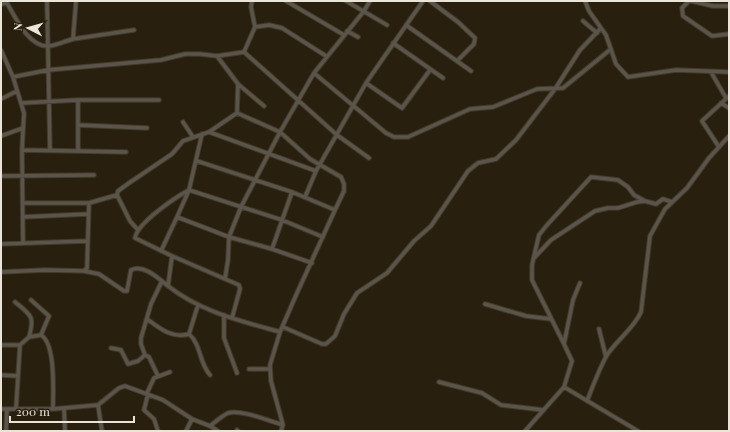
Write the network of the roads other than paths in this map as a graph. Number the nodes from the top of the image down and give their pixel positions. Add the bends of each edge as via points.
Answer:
1 (47, 1) edge
2 (76, 1) edge
3 (252, 1) edge
4 (286, 1) edge
5 (346, 1) edge
6 (370, 1) edge
7 (423, 1) edge
8 (430, 1) edge
9 (585, 1) edge
10 (690, 1) edge
11 (1, 4) edge
12 (729, 6) edge
13 (364, 11) junction
14 (583, 21) dead end
15 (387, 25) dead end
16 (406, 25) junction
17 (255, 27) junction
18 (602, 28) junction
19 (134, 30) dead end
20 (347, 31) junction
21 (597, 33) junction
22 (729, 34) edge
23 (344, 35) junction
24 (358, 37) dead end
25 (73, 39) junction
26 (393, 43) junction
27 (47, 46) junction
28 (611, 49) junction
29 (1, 50) edge
30 (244, 52) junction
31 (217, 56) junction
32 (326, 56) junction
33 (457, 61) junction
34 (6, 62) junction
35 (1, 64) edge
36 (48, 70) junction
37 (430, 70) junction
38 (471, 71) dead end
39 (711, 72) junction
40 (729, 72) edge
41 (314, 73) junction
42 (13, 77) junction
43 (442, 78) dead end
44 (366, 82) junction
45 (238, 84) junction
46 (555, 89) junction
47 (17, 91) junction
48 (728, 97) edge
49 (1, 99) edge
50 (78, 100) junction
51 (159, 100) dead end
52 (298, 100) junction
53 (49, 101) junction
54 (22, 103) junction
55 (721, 103) junction
56 (264, 106) dead end
57 (353, 107) junction
58 (729, 108) edge
59 (237, 113) junction
60 (183, 122) dead end
61 (78, 126) junction
62 (23, 128) junction
63 (147, 128) dead end
64 (209, 132) junction
65 (280, 132) junction
66 (202, 134) junction
67 (337, 135) junction
68 (1, 136) edge
69 (729, 136) edge
70 (193, 137) junction
71 (719, 147) junction
72 (22, 150) junction
73 (50, 150) junction
74 (78, 150) junction
75 (126, 152) dead end
76 (269, 153) junction
77 (369, 158) dead end
78 (196, 160) junction
79 (320, 165) junction
80 (316, 171) junction
81 (94, 175) dead end
82 (1, 176) edge
83 (22, 176) junction
84 (256, 180) junction
85 (189, 190) junction
86 (292, 192) junction
87 (117, 195) junction
88 (305, 197) junction
89 (645, 201) junction
90 (672, 202) junction
91 (23, 203) junction
92 (89, 203) junction
93 (241, 207) junction
94 (335, 210) junction
95 (88, 214) junction
96 (23, 217) junction
97 (177, 217) junction
98 (282, 220) junction
99 (138, 230) junction
100 (229, 237) junction
101 (323, 237) junction
102 (87, 241) junction
103 (22, 243) junction
104 (1, 244) edge
105 (272, 249) junction
106 (162, 251) junction
107 (172, 256) junction
108 (533, 259) junction
109 (312, 263) junction
110 (84, 271) junction
111 (1, 272) edge
112 (226, 279) junction
113 (162, 281) junction
114 (580, 283) dead end
115 (168, 286) junction
116 (31, 300) dead end
117 (15, 302) dead end
118 (485, 304) dead end
119 (198, 305) junction
120 (224, 316) junction
121 (232, 318) junction
122 (147, 319) junction
123 (551, 319) junction
124 (283, 327) junction
125 (599, 328) dead end
126 (280, 332) junction
127 (189, 334) junction
128 (41, 335) junction
129 (30, 337) junction
130 (564, 344) junction
131 (1, 345) edge
132 (20, 345) junction
133 (110, 348) dead end
134 (145, 355) junction
135 (606, 357) junction
136 (249, 369) dead end
137 (270, 369) junction
138 (170, 372) dead end
139 (237, 374) dead end
140 (1, 375) edge
141 (210, 375) dead end
142 (18, 376) junction
143 (158, 376) junction
144 (439, 382) dead end
145 (564, 387) junction
146 (148, 393) junction
147 (587, 401) junction
148 (98, 405) junction
149 (64, 408) junction
150 (1, 409) edge
151 (7, 409) junction
152 (16, 409) junction
153 (53, 409) junction
154 (542, 410) junction
155 (192, 419) junction
156 (283, 425) junction
157 (210, 426) junction
158 (529, 429) edge
159 (6, 431) edge
160 (65, 431) edge
161 (102, 431) edge
162 (158, 431) edge
163 (186, 431) edge
164 (218, 431) edge
165 (281, 431) edge
166 (525, 431) edge
167 (638, 431) edge

1 - 27 street
2 - 25 street
3 - 17 street
4 - 23 street
5 - 13 street
6 - 13 street
7 - 16 street
8 - 33 street via 475,38 474,44
9 - 18 street
10 - 12 street via 713,6
10 - 22 street via 682,8 683,16 712,36
11 - 27 street via 7,3 27,34
13 - 15 street
13 - 20 street
14 - 21 street
16 - 26 street
16 - 33 street
17 - 30 street
17 - 32 street via 269,25 282,28
18 - 21 street
18 - 28 street
19 - 25 street
20 - 23 street
20 - 24 street
21 - 46 street via 580,50
23 - 32 street
25 - 27 street
26 - 37 street
26 - 44 street
27 - 36 street
28 - 39 street via 616,64 628,77 676,70
28 - 46 street via 565,86
29 - 34 street
30 - 31 street
30 - 52 street
31 - 36 street via 184,54 161,60
31 - 45 street
32 - 41 street
33 - 38 street
34 - 35 street
34 - 42 street
36 - 42 street
36 - 53 street
37 - 43 street
37 - 44 street via 402,108
39 - 40 street
39 - 48 street
41 - 52 street
41 - 57 street
42 - 47 street
44 - 57 street
45 - 56 street
45 - 59 street
46 - 57 street via 537,89 493,108 470,109 419,134 400,138 386,133
46 - 124 street via 507,150 496,159 478,163 468,171 431,226 414,241 387,274 357,293 331,340 322,344
47 - 49 street
47 - 54 street
48 - 55 street
50 - 51 street
50 - 53 street
50 - 61 street
52 - 65 street
52 - 67 street
53 - 54 street
53 - 73 street
54 - 62 street
55 - 58 street
55 - 71 street via 702,120
57 - 67 street
59 - 64 street
59 - 65 street
60 - 70 street
61 - 63 street
61 - 74 street
62 - 68 street
62 - 72 street
64 - 66 street
64 - 76 street
65 - 76 street
65 - 79 street
66 - 70 street
66 - 78 street
67 - 77 street
67 - 79 street
69 - 71 street
70 - 87 street via 183,141 172,154 129,183
71 - 90 street via 687,188
72 - 73 street
72 - 83 street
73 - 74 street
74 - 75 street
76 - 80 street
76 - 84 street
78 - 84 street
78 - 85 street
79 - 80 street
79 - 94 street via 341,177 343,181 344,192
80 - 88 street
81 - 83 street
82 - 83 street
83 - 91 street
84 - 86 street
84 - 93 street
85 - 93 street
85 - 97 street
85 - 99 street via 163,207
86 - 88 street
86 - 98 street
87 - 92 street
87 - 99 street via 130,221
88 - 94 street
89 - 90 street via 656,204 663,200
89 - 108 street via 596,211 551,240
89 - 108 street via 634,195 618,180 590,178 539,235
90 - 135 street via 648,242 638,320
91 - 92 street
91 - 96 street
92 - 95 street
93 - 98 street
93 - 100 street
94 - 101 street
95 - 96 street
95 - 102 street
96 - 103 street
97 - 100 street
97 - 106 street
98 - 101 street
98 - 105 street
99 - 106 street via 136,239
100 - 105 street
100 - 112 street
101 - 109 street
102 - 103 street
102 - 110 street via 87,268
103 - 104 street
105 - 109 street
106 - 107 street
107 - 112 street
107 - 115 street
108 - 123 street via 532,280
109 - 124 street
110 - 111 street
110 - 113 street via 99,274 123,291 127,290 133,269 151,272
112 - 121 street via 240,286
113 - 115 street
113 - 122 street
114 - 130 street via 573,300
115 - 119 street
116 - 128 street via 49,316
117 - 129 street via 31,315 33,322
118 - 123 street via 526,316
119 - 120 street
119 - 127 street
120 - 121 street
120 - 139 street via 224,338
121 - 126 street
122 - 127 street via 171,334
122 - 134 street via 141,341
123 - 130 street
124 - 126 street
125 - 135 street
126 - 137 street
127 - 141 street via 196,341 203,366
128 - 129 street
128 - 153 street via 47,341 51,361
129 - 132 street
130 - 145 street via 572,366
131 - 132 street
132 - 142 street
133 - 134 street via 121,350 128,364 138,361
134 - 143 street via 149,357
135 - 147 street
136 - 137 street
137 - 156 street
138 - 143 street
140 - 142 street
142 - 152 street
143 - 146 street via 152,381
144 - 154 street via 482,393 501,405
145 - 147 street
145 - 154 street
146 - 148 street via 122,386
146 - 155 street
146 - 162 street via 144,410 154,419
147 - 167 street
148 - 149 street
148 - 161 street
149 - 153 street
149 - 160 street
150 - 151 street
151 - 152 street
151 - 159 street
152 - 153 street
154 - 158 street
155 - 157 street
155 - 163 street
156 - 157 street via 233,412
156 - 165 street
157 - 164 street
158 - 166 street

